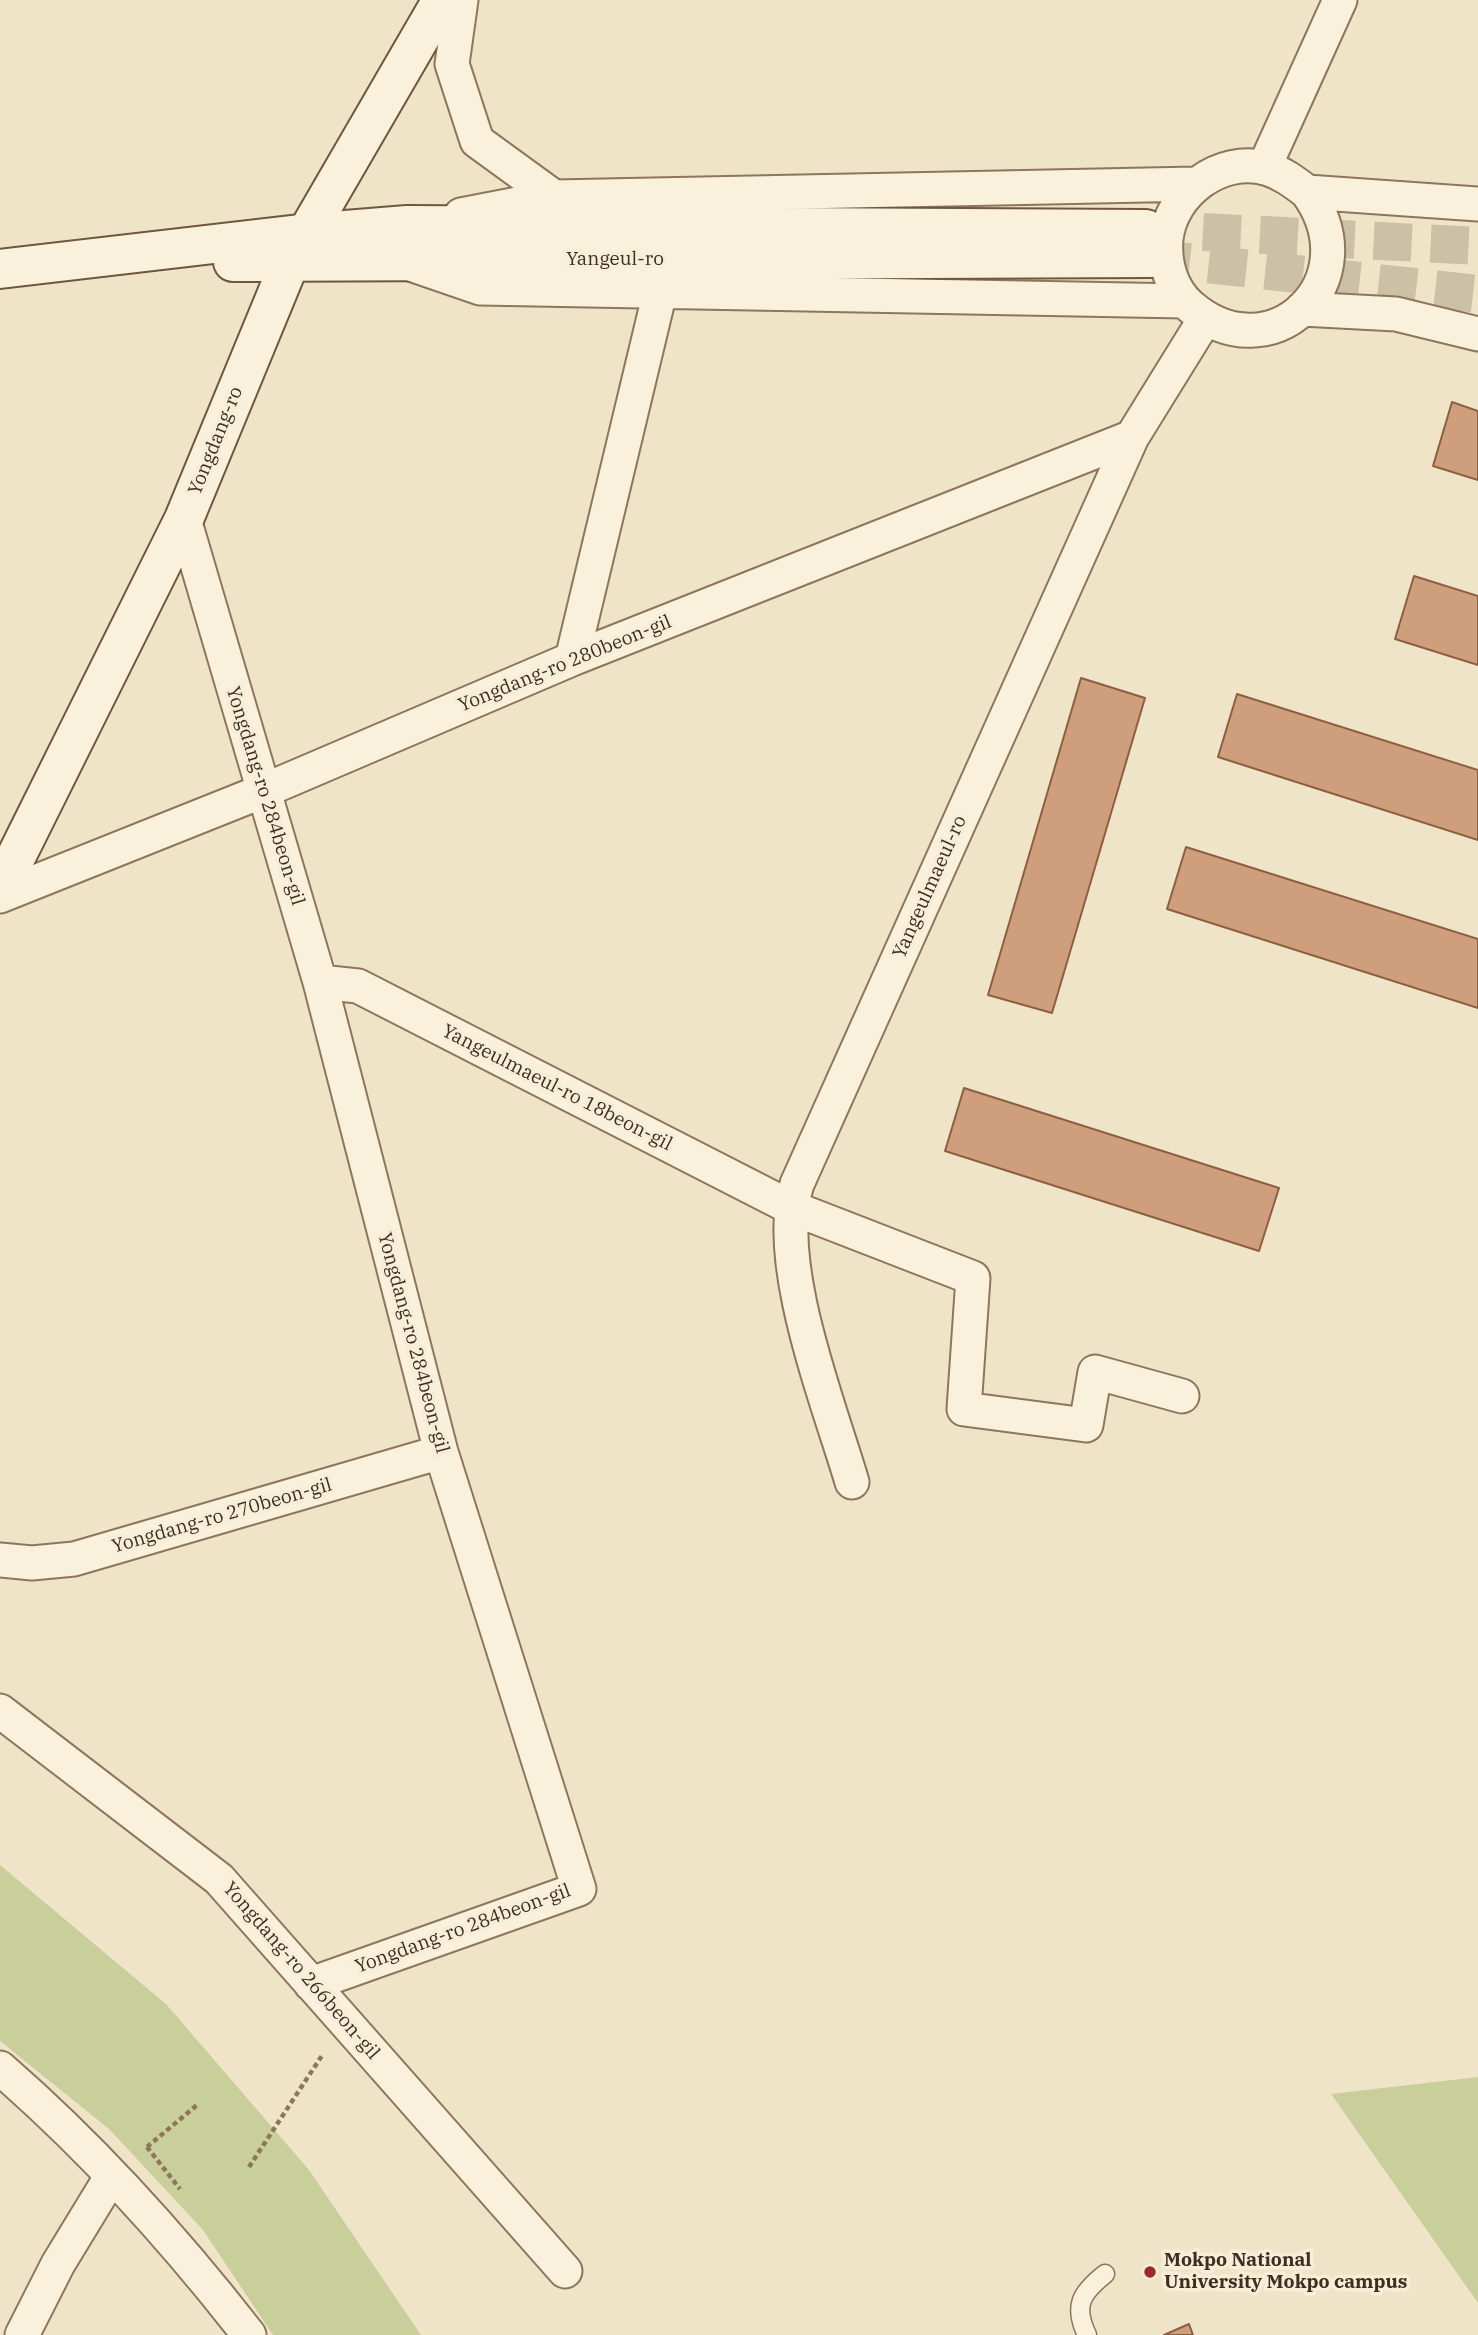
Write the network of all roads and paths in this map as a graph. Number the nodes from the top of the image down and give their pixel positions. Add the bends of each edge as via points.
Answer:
1 (442, 0) edge
2 (461, 0) edge
3 (1340, 0) edge
4 (1264, 168) junction
5 (1196, 184) junction
6 (1307, 192) junction
7 (554, 197) junction
8 (1478, 204) edge
9 (402, 243) junction
10 (1149, 244) tunnel mouth
11 (299, 247) junction
12 (0, 269) edge
13 (660, 292) junction
14 (1302, 309) junction
15 (1194, 310) junction
16 (1478, 334) edge
17 (1132, 437) junction
18 (184, 519) junction
19 (572, 659) junction
20 (263, 791) junction
21 (0, 889) edge
22 (0, 896) edge
23 (320, 982) junction
24 (790, 1207) junction
25 (1182, 1396) dead end
26 (442, 1452) junction
27 (852, 1482) dead end
28 (0, 1560) edge
29 (0, 1711) edge
30 (312, 1984) junction
31 (345, 2022) junction
32 (0, 2068) edge
33 (197, 2105) dead end
34 (249, 2167) dead end
35 (111, 2176) junction
36 (565, 2271) dead end
37 (1105, 2274) dead end
38 (22, 2335) edge
39 (249, 2335) edge
40 (1087, 2335) edge

1 - 11 street, Yongdang-ro
2 - 7 street via 452,64 477,141
3 - 4 street
4 - 5 street via 1240,166 1216,172
4 - 6 street
5 - 7 street
5 - 15 street via 1178,203 1167,227 1165,253 1171,278
6 - 8 street
6 - 14 street via 1320,209 1329,251 1317,293
7 - 9 street
9 - 10 street, Yangeul-ro
9 - 11 street, Yangeul-ro
9 - 13 street via 480,288
11 - 12 street, Yangeul-ro
11 - 18 street, Yongdang-ro
13 - 15 street
13 - 19 street
14 - 15 street via 1264,329 1230,328
14 - 16 street via 1396,313
15 - 17 street, Yangeulmaeul-ro
17 - 19 street, Yongdang-ro 280beon-gil
17 - 24 street, Yangeulmaeul-ro
18 - 20 street, Yongdang-ro 284beon-gil
18 - 21 street, Yongdang-ro
19 - 20 street, Yongdang-ro 280beon-gil
20 - 22 street, Yongdang-ro 280beon-gil
20 - 23 street, Yongdang-ro 284beon-gil
23 - 24 street, Yangeulmaeul-ro 18beon-gil via 358,986
23 - 26 street, Yongdang-ro 284beon-gil
24 - 25 street, Yangeulmaeul-ro 18beon-gil via 973,1278 964,1409 1086,1425 1096,1372
24 - 27 street, Yangeulmaeul-ro via 804,1320
26 - 28 street, Yongdang-ro 270beon-gil via 74,1559
26 - 30 street, Yongdang-ro 284beon-gil via 579,1889
29 - 30 street, Yongdang-ro 266beon-gil via 219,1879
30 - 31 street, Yongdang-ro 266beon-gil
31 - 34 path
31 - 36 street, Yongdang-ro 266beon-gil
32 - 35 street
33 - 35 path
35 - 38 street
35 - 39 street
37 - 40 lane via 1086,2289 1078,2317

